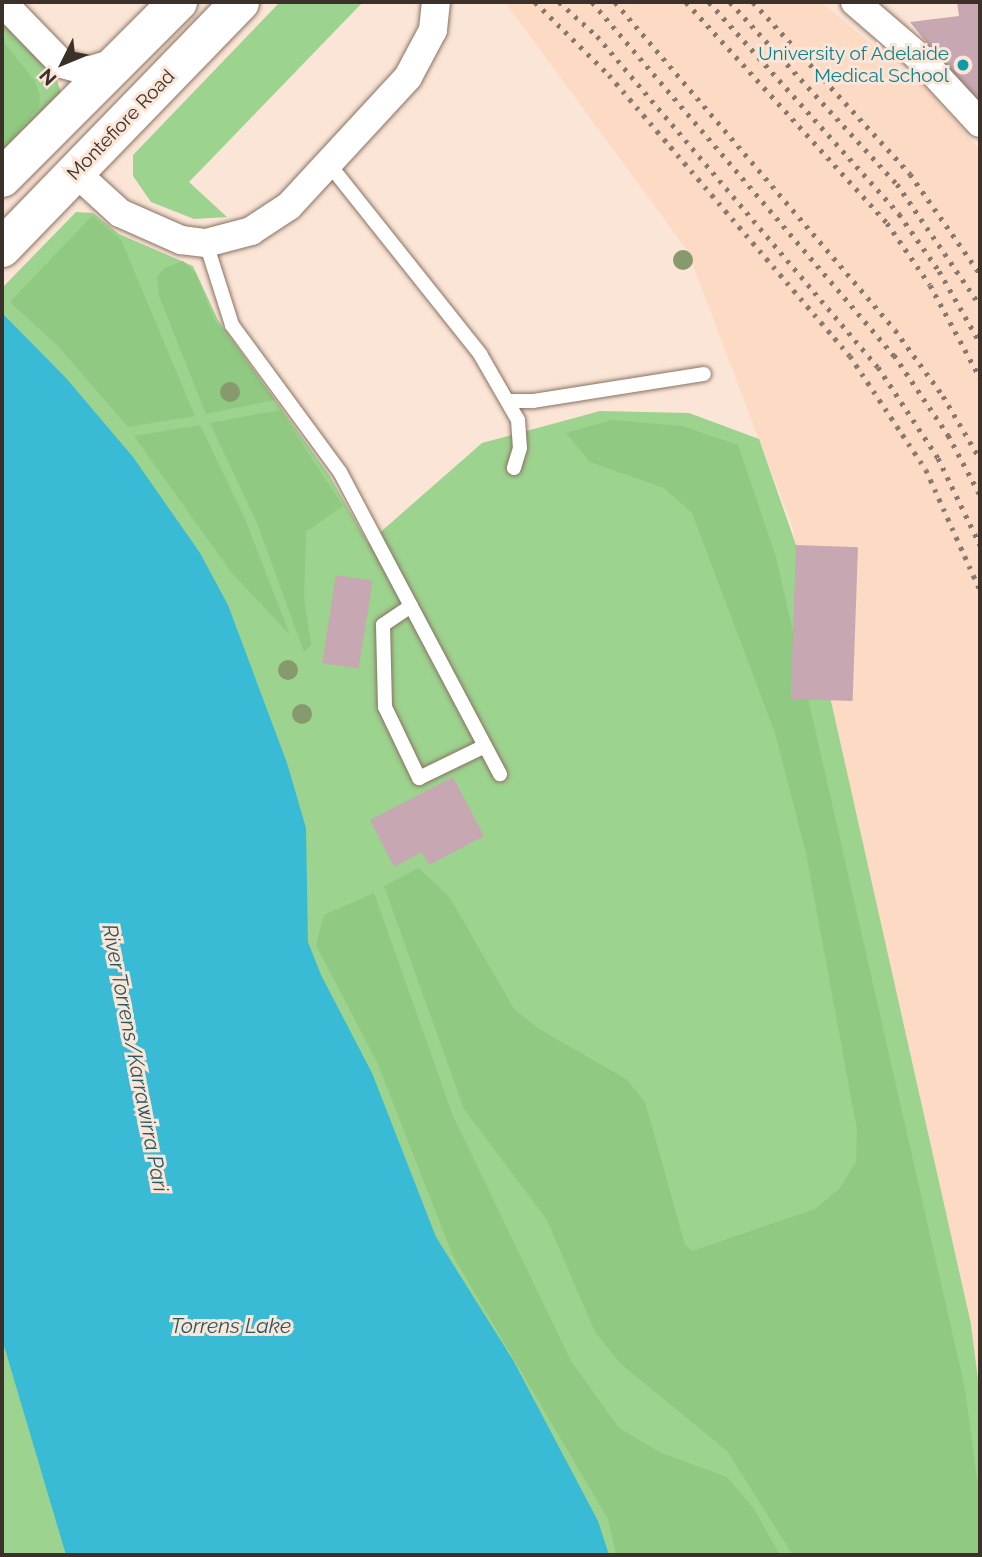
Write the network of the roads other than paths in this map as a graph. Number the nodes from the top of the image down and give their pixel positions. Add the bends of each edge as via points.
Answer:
1 (2, 2) edge
2 (178, 2) edge
3 (240, 2) edge
4 (436, 2) edge
5 (855, 2) edge
6 (44, 50) junction
7 (121, 60) junction
8 (55, 123) junction
9 (980, 123) edge
10 (329, 164) junction
11 (75, 172) junction
12 (2, 178) edge
13 (9, 240) edge
14 (206, 243) junction
15 (704, 374) dead end
16 (509, 401) junction
17 (514, 468) dead end
18 (411, 607) junction
19 (485, 746) junction
20 (500, 774) dead end

1 - 6 street
2 - 7 main road
3 - 11 main road, Montefiore Road
4 - 10 street via 433,30 421,61
5 - 9 street via 920,58
6 - 7 street via 62,64 88,71
6 - 8 street via 62,89
7 - 8 main road
8 - 12 main road
10 - 14 street via 268,221 251,231
10 - 16 lane via 481,354
11 - 13 main road, Montefiore Road
11 - 14 street via 120,214 181,240
14 - 18 lane via 232,325 340,472
15 - 16 lane
16 - 17 lane via 521,432
18 - 19 lane
18 - 19 lane via 383,625 385,707 419,778
19 - 20 lane

